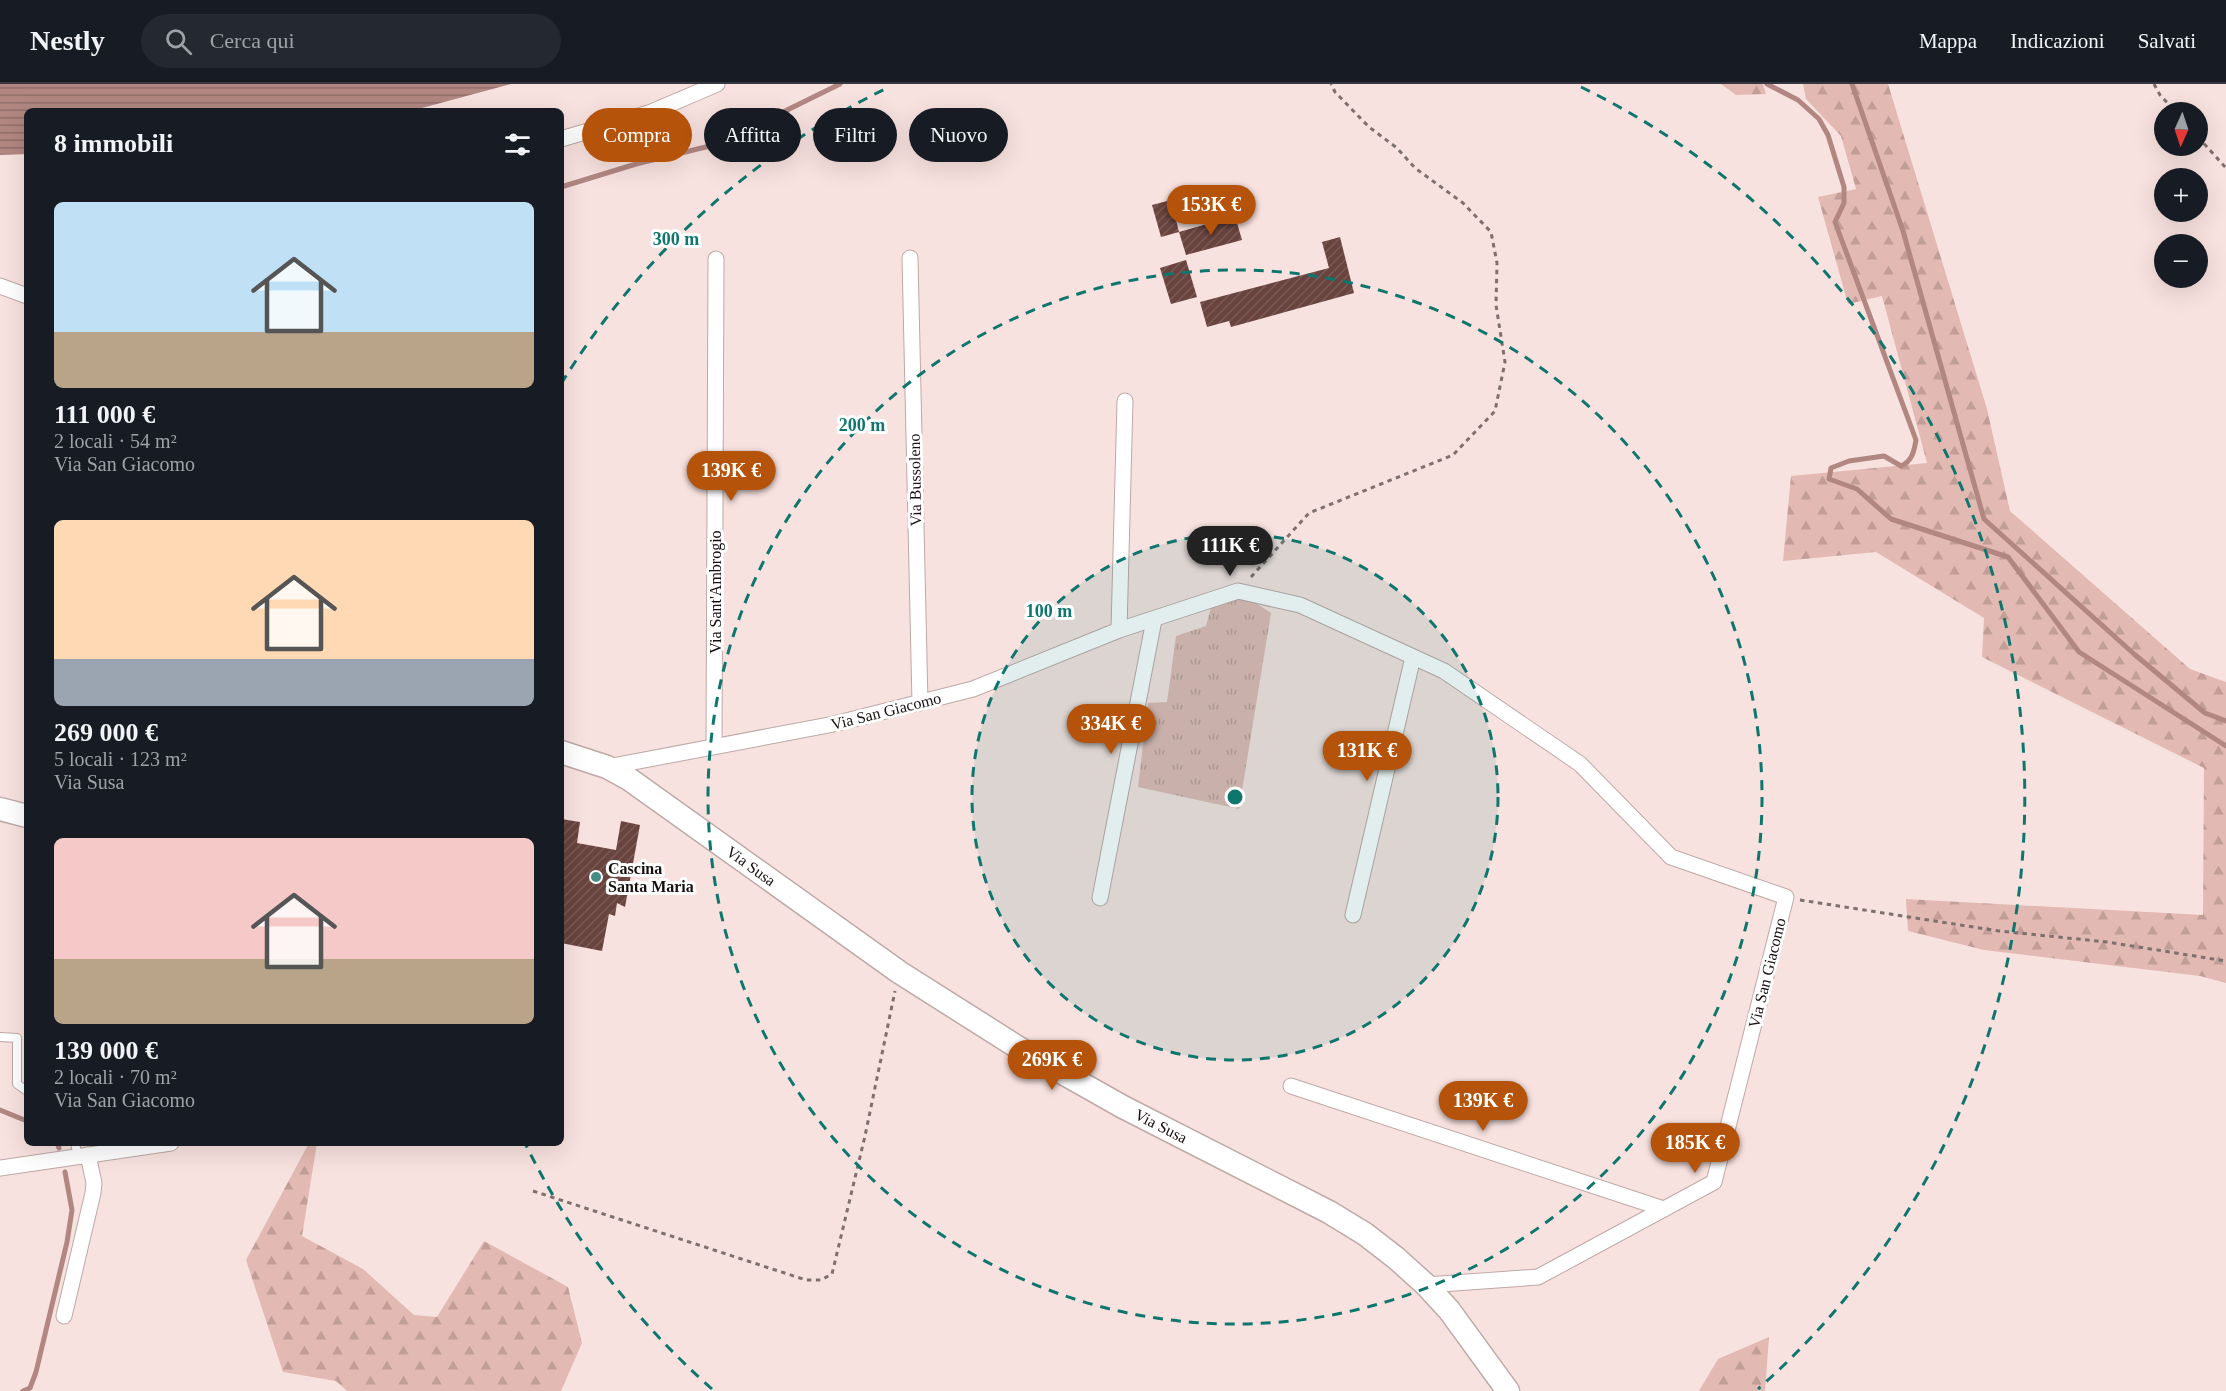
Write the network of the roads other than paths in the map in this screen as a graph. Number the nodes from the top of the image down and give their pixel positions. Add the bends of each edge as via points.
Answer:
1 (717, 84) edge
2 (564, 138) edge
3 (910, 258) dead end
4 (716, 259) dead end
5 (0, 286) edge
6 (24, 295) edge
7 (1125, 401) dead end
8 (1154, 620) junction
9 (1119, 630) junction
10 (1413, 657) junction
11 (920, 703) junction
12 (714, 746) junction
13 (564, 753) edge
14 (607, 766) junction
15 (0, 809) edge
16 (24, 815) edge
17 (1100, 898) dead end
18 (1353, 915) dead end
19 (0, 1037) edge
20 (1291, 1086) dead end
21 (24, 1089) edge
22 (141, 1146) edge
23 (80, 1152) edge
24 (0, 1168) edge
25 (1664, 1209) junction
26 (1426, 1285) junction
27 (64, 1316) dead end
28 (1508, 1391) edge

1 - 2 street via 649,113
3 - 11 street, Via Bussoleno
4 - 12 street, Via Sant'Ambrogio
5 - 6 street
7 - 9 street
8 - 9 street, Via San Giacomo
8 - 10 street, Via San Giacomo via 1238,591 1300,605
8 - 17 street
9 - 11 street, Via San Giacomo via 973,689
10 - 18 street
10 - 25 street, Via San Giacomo via 1444,670 1580,764 1671,857 1786,897 1714,1182
11 - 12 street, Via San Giacomo
12 - 14 street, Via San Giacomo
13 - 14 main road, Via Susa
14 - 26 main road, Via Susa via 662,800 899,972 1081,1084 1329,1212 1365,1234
15 - 16 main road
19 - 21 lane via 17,1038 17,1084
20 - 25 street
22 - 23 street
23 - 24 street
23 - 27 street via 94,1183
25 - 26 street, Via San Giacomo via 1538,1277
26 - 28 main road, Via Susa

